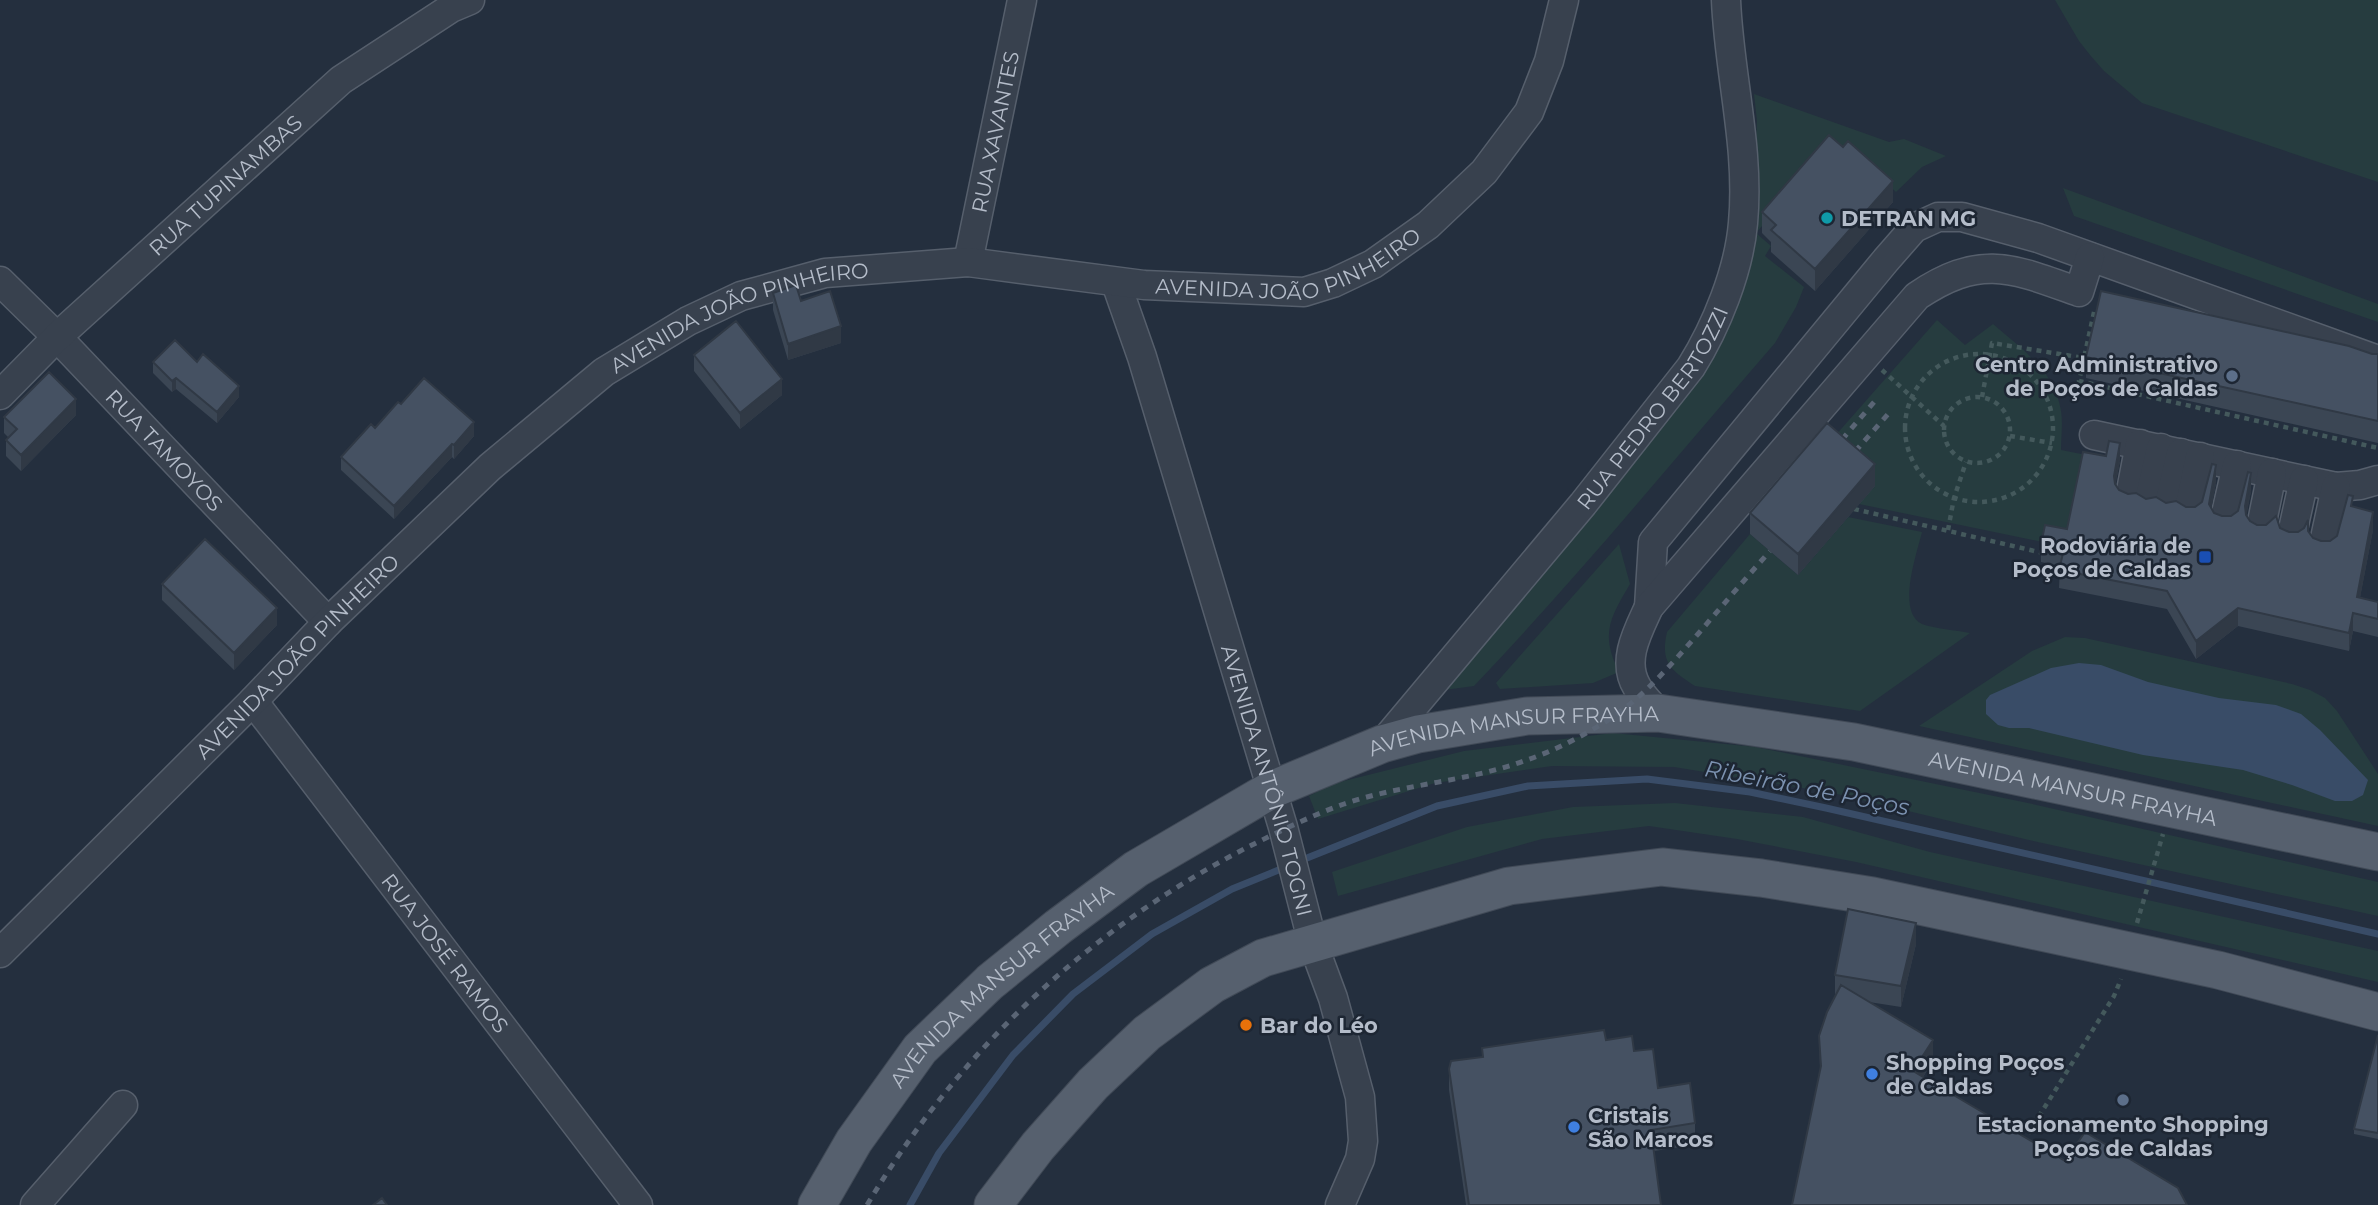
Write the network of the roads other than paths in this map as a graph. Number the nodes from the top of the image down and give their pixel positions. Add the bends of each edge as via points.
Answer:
1 (470, 0) edge
2 (1022, 0) edge
3 (1564, 0) edge
4 (1726, 0) edge
5 (2090, 257) junction
6 (968, 262) junction
7 (0, 281) edge
8 (1116, 283) junction
9 (1144, 285) junction
10 (57, 337) junction
11 (1142, 357) junction
12 (2378, 360) edge
13 (0, 395) edge
14 (2094, 435) dead end
15 (2243, 466) junction
16 (2378, 480) edge
17 (2231, 520) junction
18 (1648, 607) junction
19 (328, 622) junction
20 (253, 701) junction
21 (1658, 713) junction
22 (1382, 744) junction
23 (1271, 790) junction
24 (2378, 852) edge
25 (1314, 944) junction
26 (0, 953) edge
27 (2378, 1012) edge
28 (123, 1105) dead end
29 (35, 1205) edge
30 (638, 1205) edge
31 (817, 1205) edge
32 (993, 1205) edge
33 (1340, 1205) edge

1 - 10 street, RUA TUPINAMBAS via 341,80
2 - 6 street, RUA XAVANTES
3 - 9 street, AVENIDA JOÃO PINHEIRO via 1549,61 1529,112 1484,172 1428,225 1373,264 1304,292
4 - 22 street, RUA PEDRO BERTOZZI via 1743,159 1743,225 1726,295 1703,347 1583,504
5 - 12 street
5 - 18 street via 2079,292 2003,268 1967,270 1940,280 1917,296
5 - 18 street via 1962,216 1938,217 1914,228 1653,542
6 - 8 street, AVENIDA JOÃO PINHEIRO
6 - 19 street, AVENIDA JOÃO PINHEIRO via 825,273 741,296 688,321 583,389 490,467
7 - 10 street, RUA TAMOYOS
8 - 9 street, AVENIDA JOÃO PINHEIRO
8 - 11 street, AVENIDA ANTÔNIO TOGNI
9 - 11 street, AVENIDA ANTÔNIO TOGNI
10 - 13 street, RUA TUPINAMBAS
10 - 19 street, RUA TAMOYOS
11 - 23 street, AVENIDA ANTÔNIO TOGNI
14 - 15 street
15 - 16 street via 2360,485
15 - 17 street
15 - 17 street
15 - 17 street
15 - 17 street
15 - 17 street
18 - 21 street via 1632,643 1630,662 1636,686
19 - 20 street, AVENIDA JOÃO PINHEIRO
20 - 26 street, AVENIDA JOÃO PINHEIRO
20 - 30 street, RUA JOSÉ RAMOS
21 - 22 main road, AVENIDA MANSUR FRAYHA via 1527,716
21 - 24 main road, AVENIDA MANSUR FRAYHA via 1854,742
22 - 23 main road, AVENIDA MANSUR FRAYHA
23 - 25 street, AVENIDA ANTÔNIO TOGNI
23 - 31 main road, AVENIDA MANSUR FRAYHA via 1136,869 990,982 920,1049 854,1141
25 - 27 main road via 1509,886 1662,867 2134,935 2218,970
25 - 32 main road via 1263,958 1212,985 1147,1033 1093,1084
25 - 33 street, AVENIDA ANTÔNIO TOGNI via 1360,1097 1360,1159
28 - 29 street

